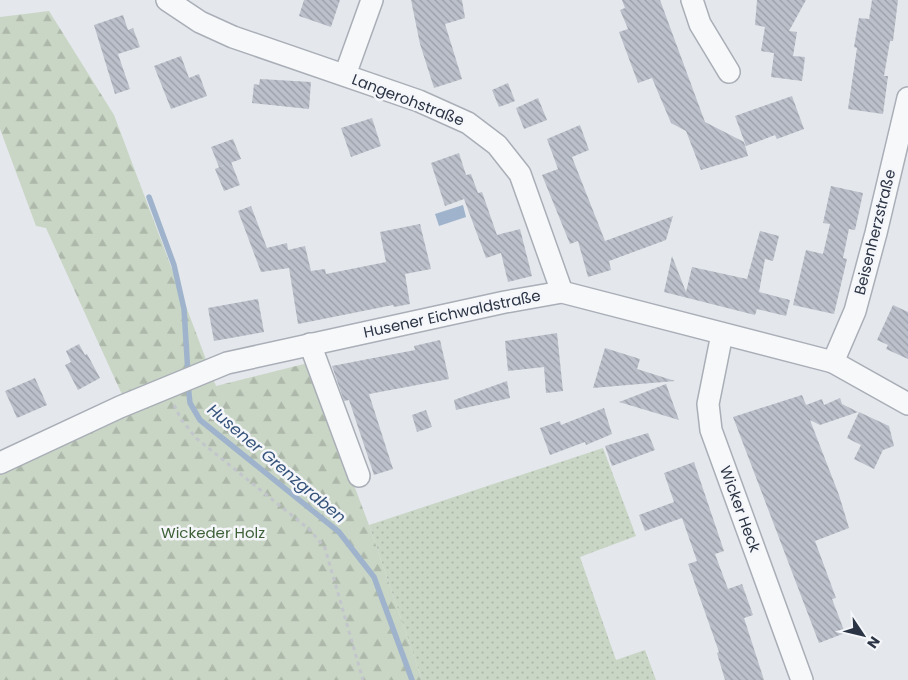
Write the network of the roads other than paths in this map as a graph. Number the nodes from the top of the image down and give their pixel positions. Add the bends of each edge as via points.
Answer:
1 (166, 0) edge
2 (372, 0) edge
3 (692, 0) edge
4 (729, 72) dead end
5 (345, 75) junction
6 (908, 98) edge
7 (562, 292) junction
8 (722, 334) junction
9 (310, 344) junction
10 (833, 362) junction
11 (908, 404) edge
12 (0, 463) edge
13 (359, 476) dead end
14 (802, 680) edge

1 - 5 street, Langerohstraße via 200,22 233,37
2 - 5 street
3 - 4 street via 700,24
5 - 7 street, Langerohstraße via 419,101 468,123 496,145 520,174
6 - 10 street, Beisenherzstraße via 855,311
7 - 8 street, Husener Eichwaldstraße
7 - 9 street, Husener Eichwaldstraße
8 - 10 street, Husener Eichwaldstraße
8 - 14 street, Wicker Heck via 708,404 711,430
9 - 12 street, Husener Eichwaldstraße via 227,363 203,372
9 - 13 street
10 - 11 street, Husener Eichwaldstraße

